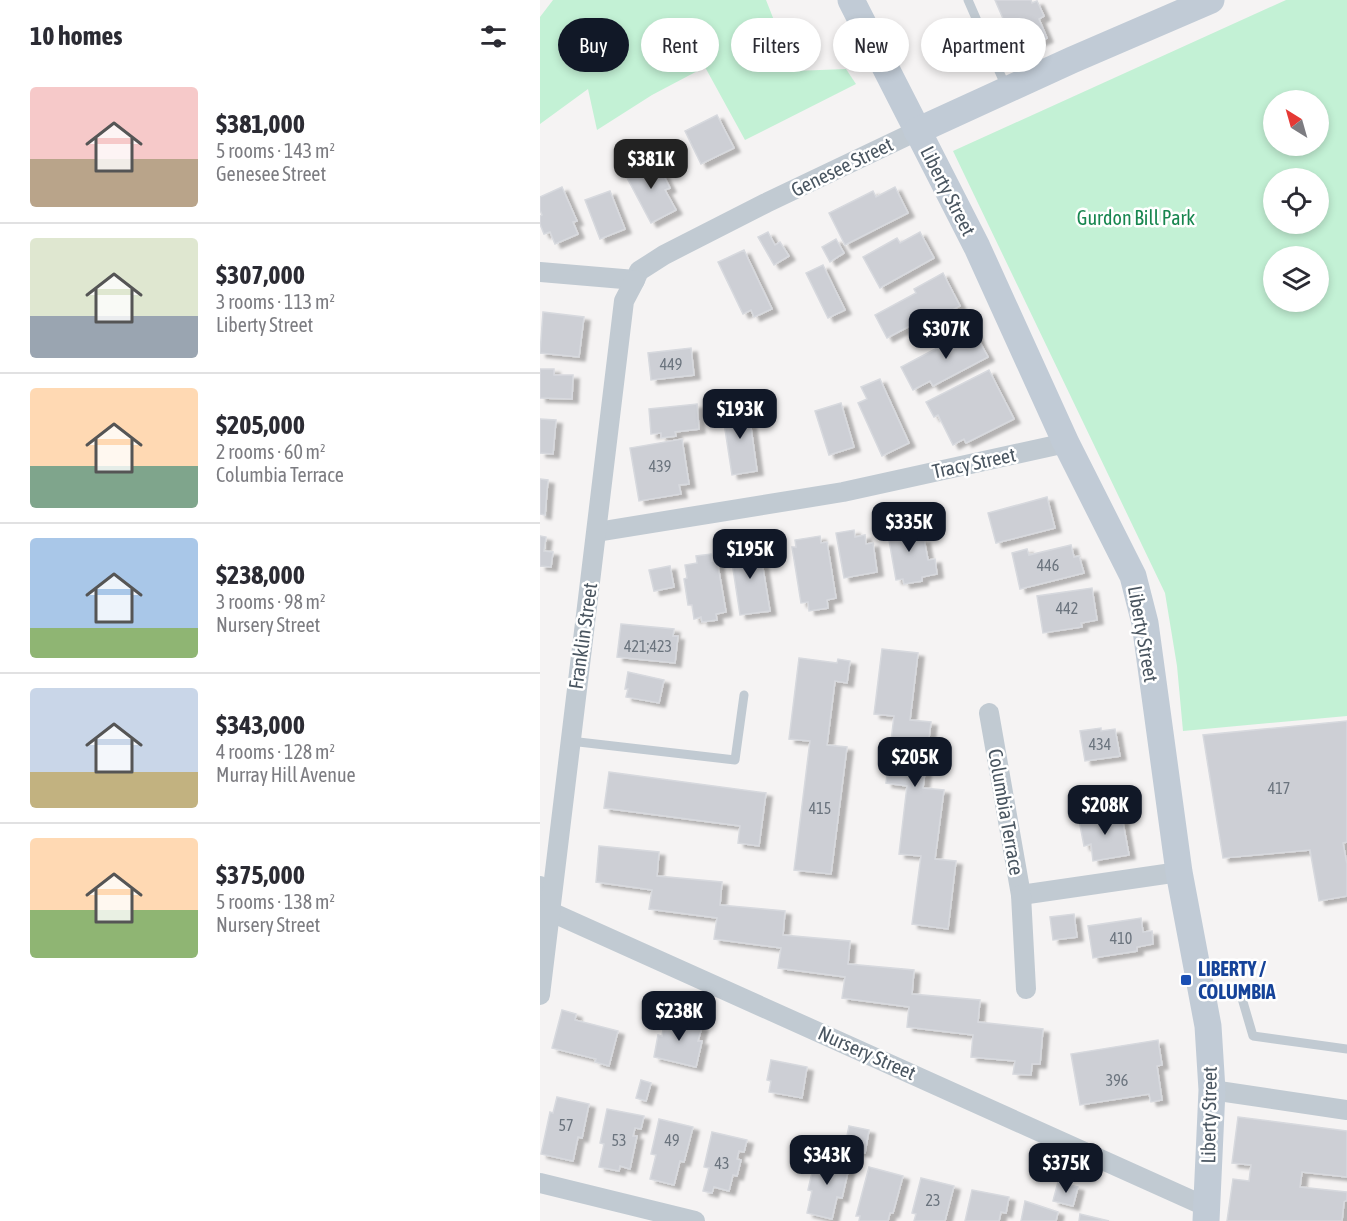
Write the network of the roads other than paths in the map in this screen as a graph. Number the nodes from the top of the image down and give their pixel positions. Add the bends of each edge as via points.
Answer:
1 (851, 0) edge
2 (968, 0) edge
3 (1211, 0) edge
4 (1007, 89) junction
5 (917, 131) junction
6 (540, 272) edge
7 (634, 280) junction
8 (1066, 442) junction
9 (597, 532) junction
10 (744, 695) dead end
11 (989, 713) dead end
12 (570, 741) junction
13 (1179, 872) junction
14 (540, 886) edge
15 (1021, 895) junction
16 (551, 912) junction
17 (1026, 989) dead end
18 (1202, 993) junction
19 (540, 995) edge
20 (1347, 1049) edge
21 (1212, 1090) junction
22 (1347, 1110) edge
23 (540, 1183) edge
24 (1207, 1214) edge
25 (695, 1221) edge

1 - 5 main road, Liberty Street
2 - 4 lane
3 - 4 main road, Genesee Street
4 - 5 main road, Genesee Street
5 - 7 street, Genesee Street via 664,255 639,271
5 - 8 main road, Liberty Street via 977,247
6 - 7 street
7 - 9 street, Franklin Street via 624,301
8 - 9 street, Tracy Street via 843,492
8 - 13 main road, Liberty Street via 1133,576 1145,623
9 - 12 street, Franklin Street
10 - 12 lane via 735,760
11 - 15 street, Columbia Terrace
12 - 16 street, Franklin Street
13 - 15 street, Columbia Terrace
13 - 18 main road, Liberty Street
14 - 16 street
15 - 17 street
16 - 19 street, Franklin Street
16 - 24 street, Nursery Street
18 - 20 lane via 1241,995 1253,1036
18 - 21 main road, Liberty Street
21 - 22 street
21 - 24 main road, Liberty Street
23 - 25 street

